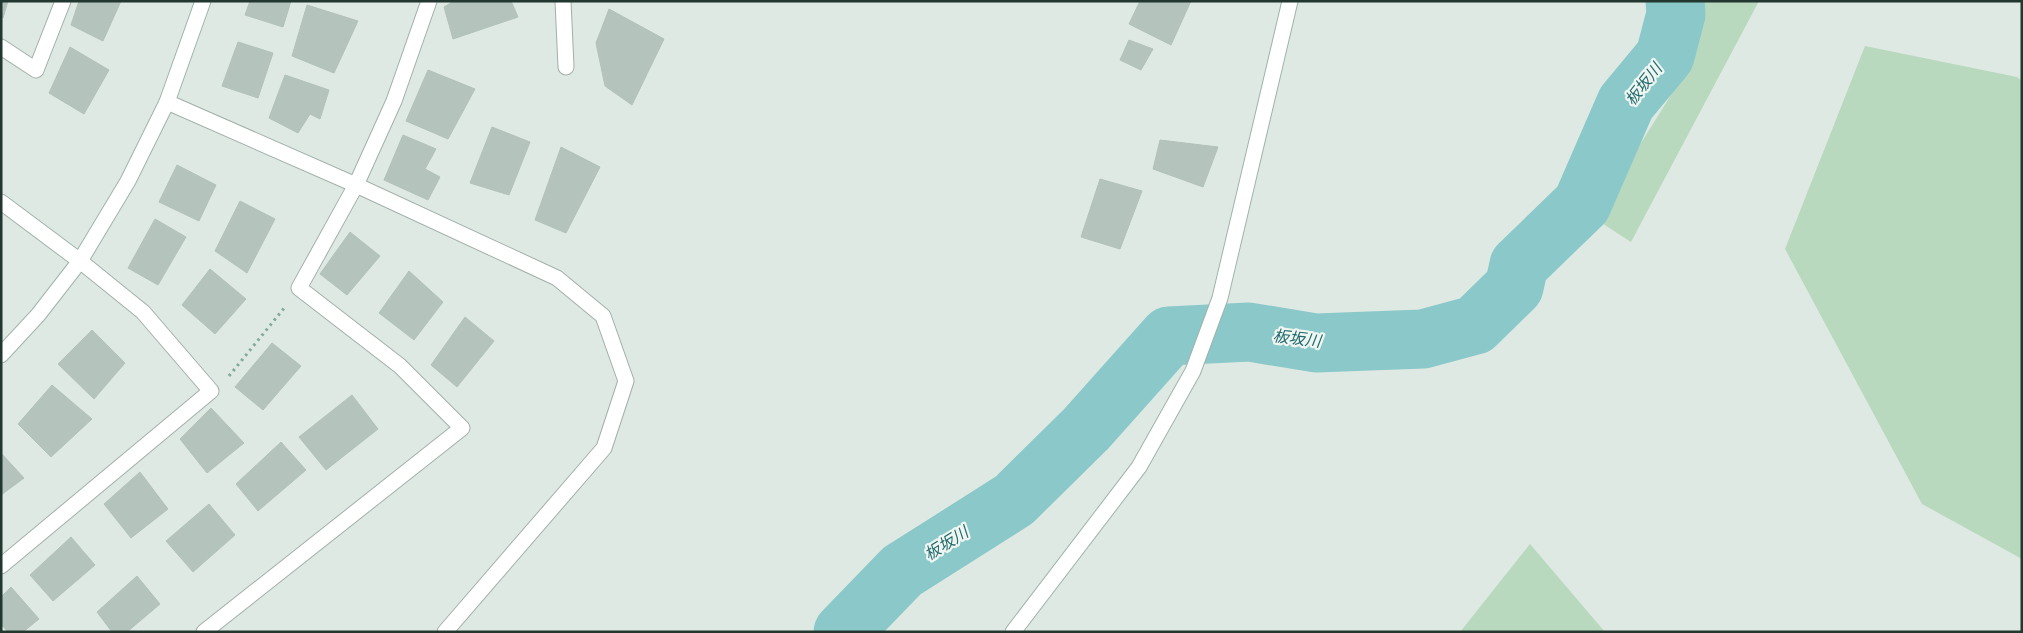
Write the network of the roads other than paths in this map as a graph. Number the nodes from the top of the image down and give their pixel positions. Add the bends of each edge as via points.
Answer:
1 (63, 1) edge
2 (203, 1) edge
3 (429, 1) edge
4 (563, 1) edge
5 (1290, 1) edge
6 (1, 47) edge
7 (566, 67) dead end
8 (167, 102) junction
9 (356, 185) junction
10 (1, 202) edge
11 (80, 261) junction
12 (1, 355) edge
13 (1, 566) edge
14 (204, 632) edge
15 (445, 632) edge
16 (1013, 632) edge

1 - 6 street via 36,70
2 - 8 street
3 - 9 street via 394,100
4 - 7 street
5 - 16 street via 1220,298 1192,371 1138,467
8 - 9 street
8 - 11 street via 128,181
9 - 14 street via 299,288 400,366 462,428
9 - 15 street via 557,278 603,316 626,381 604,448
10 - 11 street
11 - 12 street via 38,315
11 - 13 street via 144,312 211,391

